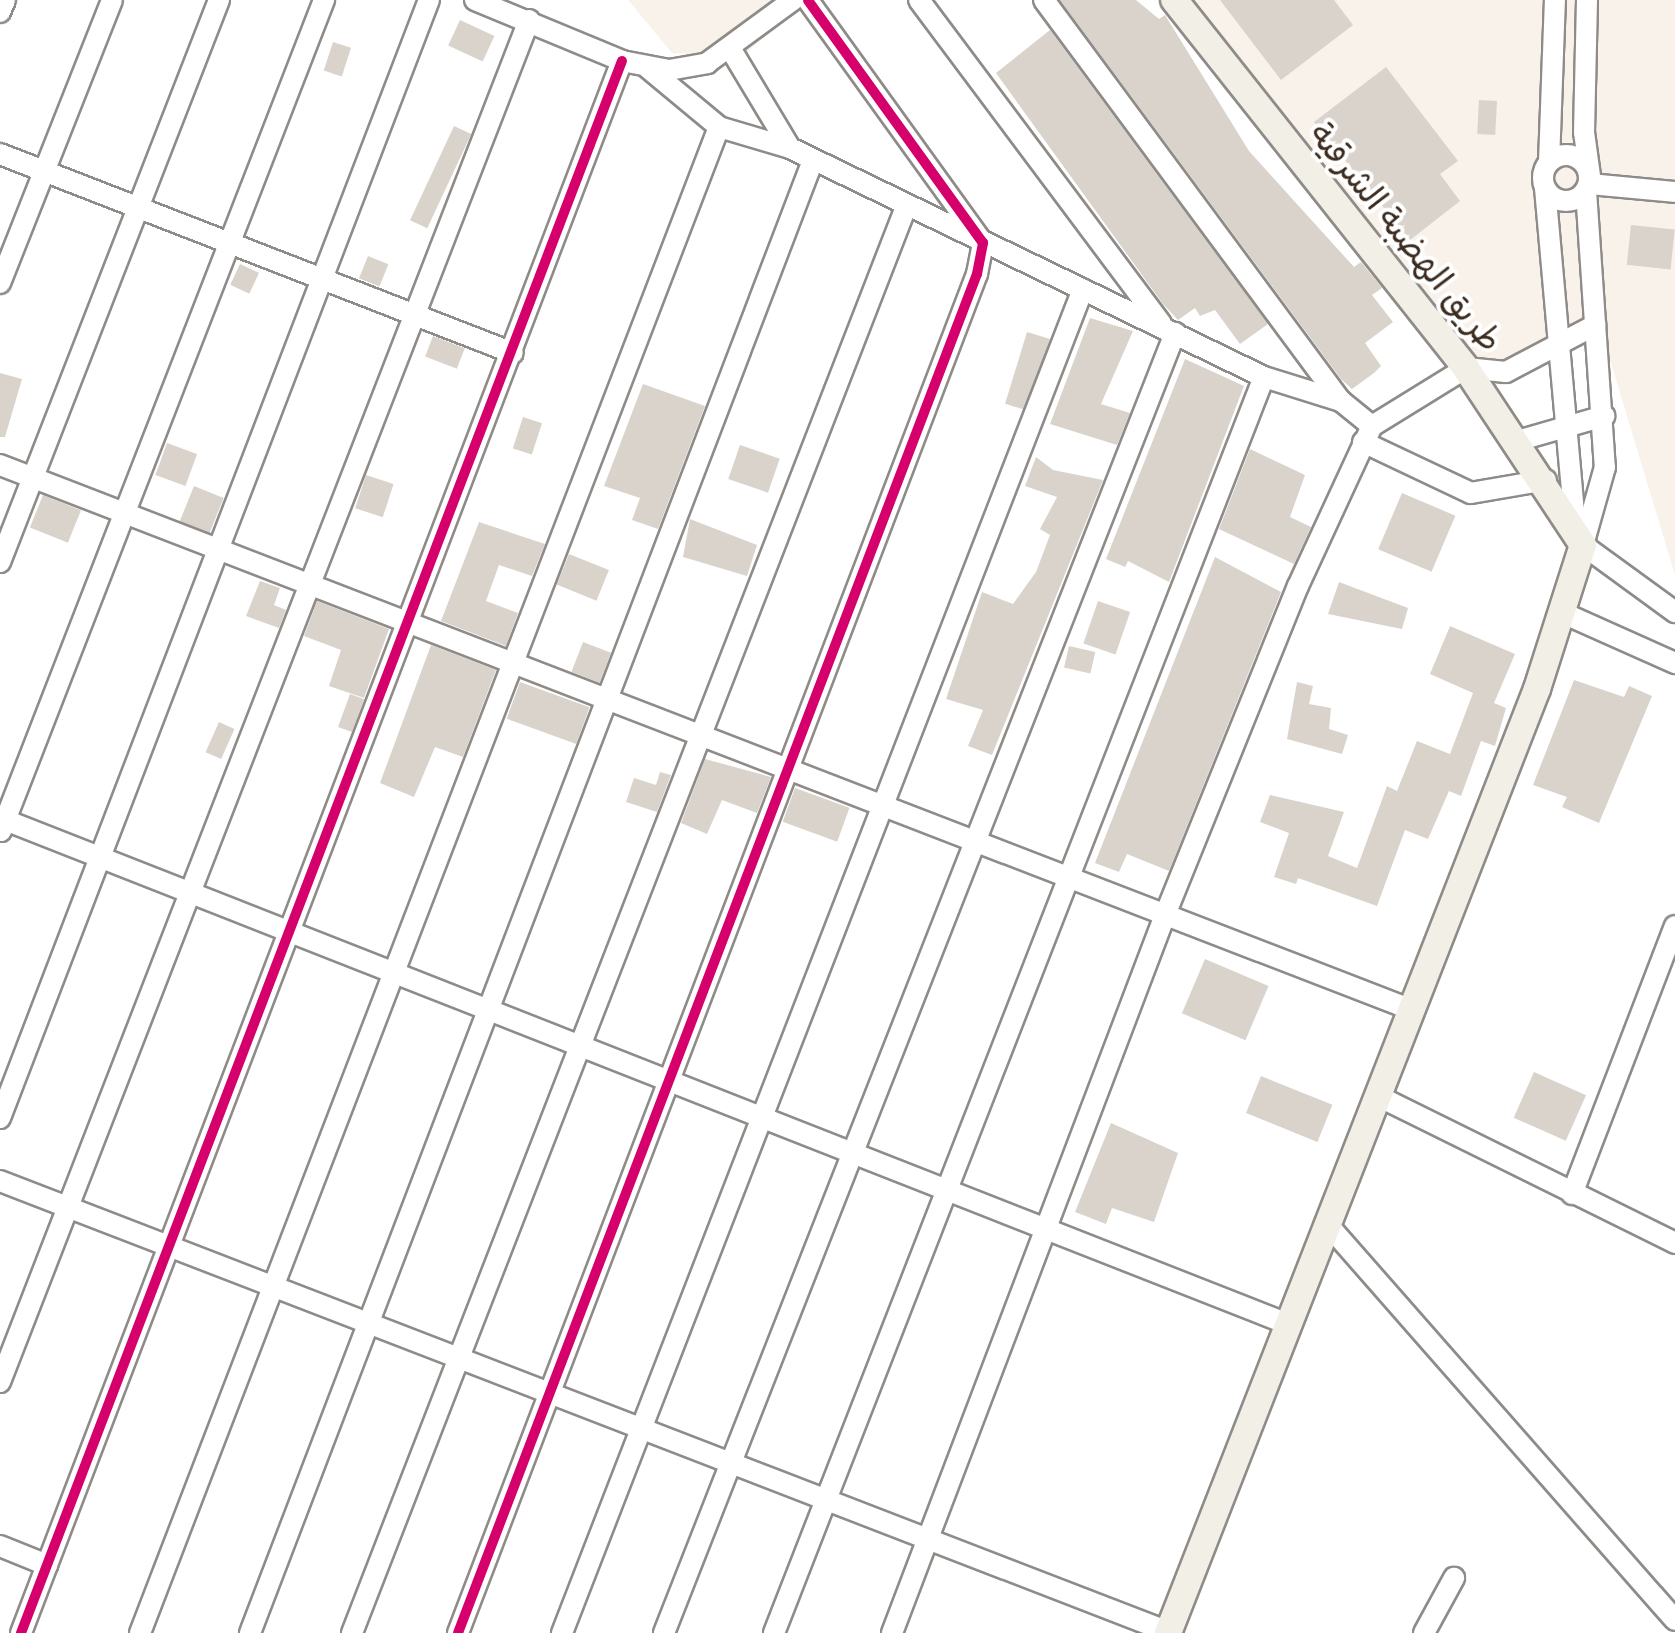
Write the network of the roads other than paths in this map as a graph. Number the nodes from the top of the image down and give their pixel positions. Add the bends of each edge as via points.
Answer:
1 (5, 0) edge
2 (112, 0) edge
3 (219, 0) edge
4 (324, 0) edge
5 (429, 0) edge
6 (475, 0) edge
7 (793, 0) edge
8 (808, 0) edge
9 (919, 0) edge
10 (1044, 0) edge
11 (1174, 0) edge
12 (1555, 0) edge
13 (1587, 0) edge
14 (0, 12) edge
15 (529, 20) junction
16 (730, 48) junction
17 (622, 61) junction
18 (648, 68) junction
19 (719, 127) junction
20 (790, 148) junction
21 (0, 154) edge
22 (1549, 162) junction
23 (812, 163) junction
24 (43, 171) junction
25 (1588, 183) junction
26 (1545, 188) junction
27 (1675, 192) edge
28 (906, 207) junction
29 (137, 208) junction
30 (983, 243) junction
31 (231, 244) junction
32 (321, 279) junction
33 (0, 283) edge
34 (1083, 289) junction
35 (412, 314) junction
36 (1595, 325) junction
37 (1170, 330) junction
38 (1557, 349) junction
39 (513, 353) junction
40 (1466, 368) junction
41 (1264, 377) junction
42 (1341, 401) junction
43 (1604, 416) junction
44 (1566, 430) junction
45 (1368, 434) junction
46 (1517, 441) junction
47 (0, 465) edge
48 (32, 478) junction
49 (1546, 480) junction
50 (124, 513) junction
51 (1579, 534) junction
52 (216, 548) junction
53 (0, 562) edge
54 (306, 583) junction
55 (1675, 612) edge
56 (1563, 613) junction
57 (408, 622) junction
58 (1675, 663) edge
59 (516, 664) junction
60 (609, 700) junction
61 (697, 734) junction
62 (787, 769) junction
63 (883, 806) junction
64 (2, 823) edge
65 (972, 840) junction
66 (96, 855) junction
67 (1067, 877) junction
68 (190, 892) junction
69 (1165, 915) junction
70 (1674, 931) edge
71 (291, 932) junction
72 (397, 974) junction
73 (488, 1009) junction
74 (1410, 1009) junction
75 (578, 1045) junction
76 (672, 1082) junction
77 (1376, 1095) junction
78 (762, 1117) junction
79 (0, 1118) edge
80 (854, 1153) junction
81 (0, 1181) edge
82 (943, 1189) junction
83 (1572, 1194) junction
84 (68, 1207) junction
85 (1329, 1226) junction
86 (1047, 1229) junction
87 (1675, 1243) edge
88 (171, 1247) junction
89 (275, 1287) junction
90 (363, 1321) junction
91 (1288, 1324) junction
92 (462, 1359) junction
93 (0, 1382) edge
94 (547, 1392) junction
95 (641, 1429) junction
96 (729, 1463) junction
97 (826, 1500) junction
98 (930, 1540) junction
99 (0, 1546) edge
100 (47, 1565) junction
101 (1454, 1578) dead end
102 (1675, 1620) edge
103 (21, 1633) edge
104 (140, 1633) edge
105 (250, 1633) edge
106 (352, 1633) edge
107 (458, 1633) edge
108 (562, 1633) edge
109 (664, 1633) edge
110 (774, 1633) edge
111 (892, 1633) edge
112 (1168, 1633) edge
113 (1424, 1633) edge

1 - 14 street
2 - 24 street
3 - 29 street
4 - 31 street
5 - 32 street
6 - 15 street
7 - 16 street
8 - 30 street
9 - 37 street
10 - 42 street
11 - 40 main road, طريق الهضبة الشرقية
12 - 22 street
13 - 25 street
15 - 17 street
15 - 35 street
16 - 18 street via 686,69
16 - 20 street
17 - 18 street
17 - 39 street
18 - 19 street
19 - 20 street
19 - 59 street
20 - 23 street
21 - 24 street
22 - 25 street via 1570,155
22 - 26 street
23 - 28 street
23 - 60 street
24 - 29 street
24 - 33 street
25 - 26 street via 1561,201
25 - 27 street
25 - 36 street
26 - 38 street
28 - 30 street
28 - 61 street
29 - 31 street
29 - 48 street
30 - 34 street
30 - 62 street via 951,357
31 - 32 street
31 - 50 street
32 - 35 street
32 - 52 street
34 - 37 street
34 - 63 street
35 - 39 street
35 - 54 street
36 - 38 street
36 - 43 street
37 - 41 street
37 - 65 street
38 - 40 street via 1506,372
38 - 44 street
39 - 57 street
40 - 45 street
40 - 46 main road, طريق الهضبة الشرقية
41 - 42 street
41 - 67 street
42 - 45 street
43 - 44 street
43 - 51 street via 1605,467
44 - 46 street
44 - 51 street
45 - 49 street via 1471,493
45 - 69 street
46 - 49 main road, طريق الهضبة الشرقية
47 - 48 street
48 - 50 street
48 - 53 street
49 - 51 main road, طريق الهضبة الشرقية
50 - 52 street
50 - 64 street
51 - 55 street
51 - 56 main road
52 - 54 street
52 - 66 street
54 - 57 street
54 - 68 street
56 - 58 street
56 - 74 main road
57 - 59 street
57 - 71 street
59 - 60 street
59 - 72 street
60 - 61 street
60 - 73 street
61 - 62 street
61 - 75 street
62 - 63 street
62 - 76 street
63 - 65 street
63 - 78 street
64 - 66 street
65 - 67 street
65 - 80 street
66 - 68 street
66 - 79 street
67 - 69 street
67 - 82 street
68 - 71 street
68 - 84 street
69 - 74 street
69 - 86 street
70 - 83 street
71 - 72 street
71 - 88 street
72 - 73 street
72 - 89 street
73 - 75 street
73 - 90 street
74 - 77 main road
75 - 76 street
75 - 92 street
76 - 78 street
76 - 94 street
77 - 83 street
77 - 85 main road
78 - 80 street
78 - 95 street
80 - 82 street
80 - 96 street
81 - 84 street
82 - 86 street
82 - 97 street
83 - 87 street
84 - 88 street
84 - 93 street
85 - 91 main road
85 - 102 street
86 - 91 street
86 - 98 street
88 - 89 street
88 - 100 street
89 - 90 street
89 - 104 street
90 - 92 street
90 - 105 street
91 - 112 main road
92 - 94 street
92 - 106 street
94 - 95 street
94 - 107 street
95 - 96 street
95 - 108 street
96 - 97 street
96 - 109 street
97 - 98 street
97 - 110 street
98 - 111 street
98 - 112 street
99 - 100 street
100 - 103 street
101 - 113 street

